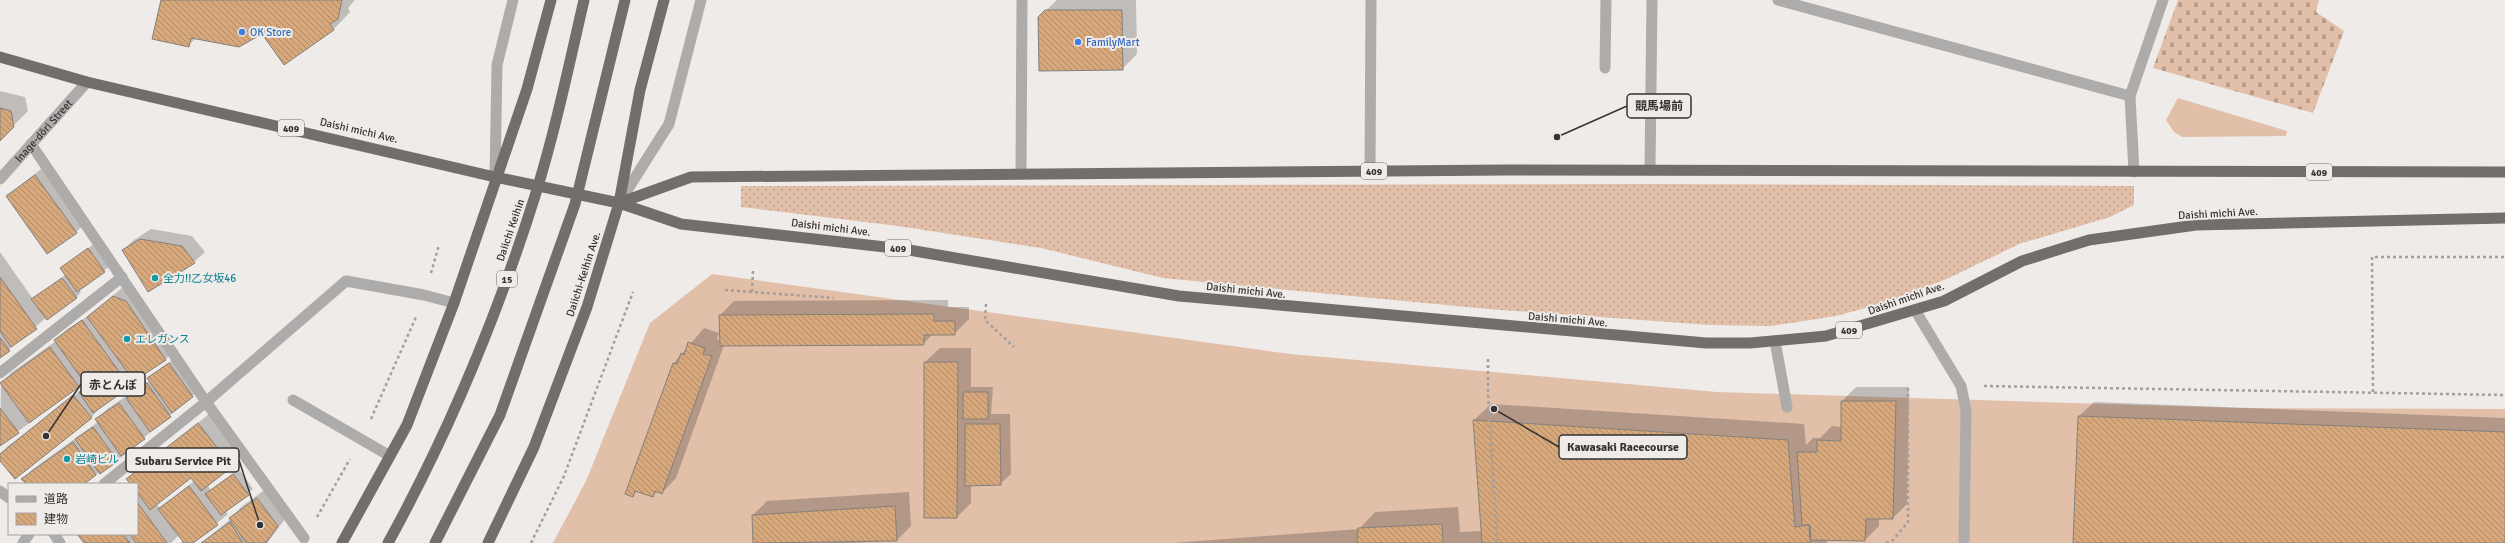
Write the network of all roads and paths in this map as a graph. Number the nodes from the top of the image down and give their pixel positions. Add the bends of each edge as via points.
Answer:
1 (513, 0) edge
2 (551, 0) edge
3 (584, 0) edge
4 (626, 0) edge
5 (664, 0) edge
6 (701, 0) edge
7 (1022, 0) edge
8 (1371, 0) edge
9 (1606, 0) edge
10 (1652, 0) edge
11 (1778, 0) edge
12 (2163, 0) edge
13 (0, 57) edge
14 (1605, 68) dead end
15 (86, 82) junction
16 (2130, 96) junction
17 (31, 144) junction
18 (1650, 170) junction
19 (1370, 171) junction
20 (2134, 172) junction
21 (2505, 172) edge
22 (1022, 173) junction
23 (495, 177) junction
24 (0, 179) edge
25 (619, 203) junction
26 (2505, 218) edge
27 (439, 245) dead end
28 (2505, 256) edge
29 (753, 270) dead end
30 (122, 277) junction
31 (725, 290) dead end
32 (633, 292) dead end
33 (752, 292) junction
34 (424, 295) junction
35 (834, 298) dead end
36 (454, 303) junction
37 (986, 304) dead end
38 (1915, 310) junction
39 (1775, 341) junction
40 (1014, 347) dead end
41 (1488, 359) dead end
42 (0, 373) edge
43 (1908, 385) dead end
44 (1961, 386) junction
45 (2373, 392) junction
46 (2505, 395) edge
47 (293, 400) dead end
48 (206, 402) junction
49 (1787, 407) dead end
50 (362, 440) junction
51 (390, 456) junction
52 (105, 483) edge
53 (0, 490) edge
54 (8, 497) edge
55 (304, 538) joint
56 (342, 543) edge
57 (388, 543) edge
58 (435, 543) edge
59 (488, 543) edge
60 (531, 543) edge
61 (1497, 543) edge
62 (1886, 543) edge
63 (1964, 543) edge

1 - 23 street via 497,65
2 - 23 highway via 527,89
3 - 57 highway, Daiichi Keihin / 15 via 535,195 498,304 460,398
4 - 58 highway via 575,204 500,415
5 - 25 highway, Daiichi-Keihin Ave. via 640,90
6 - 25 street via 668,124
7 - 22 street
8 - 19 street
9 - 14 street
10 - 18 street
11 - 16 street
12 - 16 street
13 - 15 highway, Daishi michi Ave. / 409
15 - 17 street, Inage-dōri Street
15 - 23 highway, Daishi michi Ave. / 409
16 - 20 street
17 - 24 street, Inage-dōri Street
17 - 30 street
18 - 19 highway, 409
18 - 20 highway, 409
19 - 22 highway, 409
20 - 21 highway, 409
22 - 25 highway, 409 via 691,177
23 - 25 highway, Daishi michi Ave. / 409
23 - 36 highway
25 - 39 highway, Daishi michi Ave. / 409 via 681,224 903,249 1179,296 1698,343
25 - 59 highway, Daiichi-Keihin Ave. via 587,306 534,447
26 - 38 highway, Daishi michi Ave. / 409 via 2196,224 2089,240 2022,261 1944,300
27 - 34 path
28 - 45 path via 2372,256
29 - 33 path
30 - 42 street
30 - 48 street
31 - 33 path
32 - 60 path via 564,476
33 - 35 path
34 - 36 street
34 - 48 street via 346,281
34 - 50 path
36 - 51 highway via 407,426
37 - 40 path via 985,320
38 - 39 highway, Daishi michi Ave. / 409 via 1826,336
38 - 44 street
39 - 49 street
41 - 61 path
43 - 62 path via 1908,522 1893,540
44 - 45 path
44 - 63 street via 1966,410
45 - 46 path
47 - 50 street
48 - 52 street
48 - 55 street
50 - 51 street
50 - 55 path
51 - 56 highway
53 - 54 street

